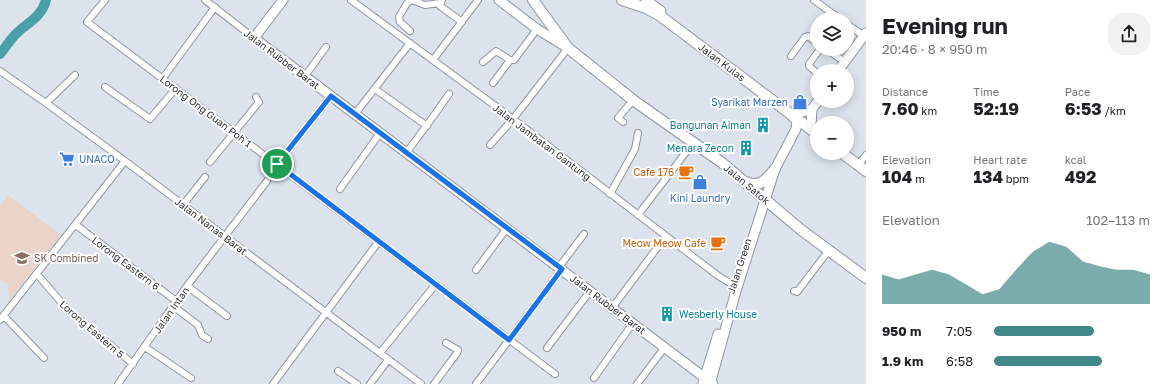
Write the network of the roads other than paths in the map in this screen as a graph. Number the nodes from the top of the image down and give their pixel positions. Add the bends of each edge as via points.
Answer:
1 (105, 0) edge
2 (283, 0) edge
3 (351, 0) edge
4 (412, 0) edge
5 (478, 0) edge
6 (499, 0) edge
7 (533, 0) edge
8 (622, 0) edge
9 (636, 0) edge
10 (646, 0) edge
11 (814, 0) edge
12 (207, 1) edge
13 (441, 1) edge
14 (215, 7) junction
15 (661, 10) junction
16 (830, 12) edge
17 (462, 22) junction
18 (537, 29) junction
19 (854, 30) edge
20 (410, 31) dead end
21 (254, 38) junction
22 (810, 38) edge
23 (864, 39) edge
24 (410, 43) junction
25 (326, 47) dead end
26 (568, 48) junction
27 (791, 56) dead end
28 (815, 56) edge
29 (836, 56) edge
30 (433, 60) junction
31 (510, 60) junction
32 (484, 62) dead end
33 (845, 62) joint
34 (810, 67) edge
35 (2, 72) edge
36 (75, 75) dead end
37 (305, 76) junction
38 (163, 78) junction
39 (493, 83) dead end
40 (105, 87) dead end
41 (176, 88) junction
42 (375, 89) junction
43 (449, 94) dead end
44 (331, 96) junction
45 (256, 97) dead end
46 (633, 100) junction
47 (46, 102) junction
48 (810, 107) edge
49 (355, 114) junction
50 (793, 114) junction
51 (513, 119) junction
52 (623, 122) dead end
53 (427, 126) junction
54 (810, 126) edge
55 (234, 133) junction
56 (380, 133) junction
57 (638, 133) dead end
58 (693, 144) junction
59 (490, 146) dead end
60 (406, 152) junction
61 (866, 155) edge
62 (851, 160) edge
63 (125, 161) junction
64 (210, 162) dead end
65 (277, 164) junction
66 (862, 168) edge
67 (775, 169) junction
68 (205, 177) dead end
69 (267, 181) dead end
70 (744, 181) junction
71 (340, 189) dead end
72 (757, 192) junction
73 (610, 194) junction
74 (766, 199) junction
75 (183, 205) junction
76 (638, 215) junction
77 (76, 225) junction
78 (507, 228) junction
79 (584, 234) dead end
80 (666, 236) junction
81 (225, 237) junction
82 (379, 241) junction
83 (829, 250) junction
84 (560, 268) junction
85 (476, 270) dead end
86 (37, 274) junction
87 (866, 278) edge
88 (435, 284) junction
89 (733, 285) junction
90 (188, 286) junction
91 (590, 291) junction
92 (794, 291) dead end
93 (174, 304) junction
94 (612, 308) junction
95 (325, 312) junction
96 (227, 316) dead end
97 (2, 318) edge
98 (633, 323) junction
99 (208, 339) dead end
100 (509, 340) junction
101 (446, 342) dead end
102 (145, 347) junction
103 (665, 347) junction
104 (547, 348) dead end
105 (380, 353) junction
106 (44, 358) dead end
107 (388, 360) junction
108 (133, 364) junction
109 (338, 370) dead end
110 (555, 374) dead end
111 (191, 378) dead end
112 (594, 378) dead end
113 (708, 383) edge
114 (118, 384) edge
115 (273, 384) edge
116 (357, 384) edge
117 (370, 384) edge
118 (421, 384) edge
119 (434, 384) edge
120 (476, 384) edge
121 (637, 384) edge

1 - 38 street, Lorong Ong Guan Poh 1 via 87,22
2 - 21 main road
3 - 24 street, Jalan Jambatan Gantung
4 - 13 street via 425,5
4 - 20 street via 399,17 400,22
5 - 17 street
6 - 18 main road, Jalan Satok
7 - 26 main road, Jalan Satok
8 - 50 main road, Jalan Kulas via 646,8 659,16
9 - 15 main road, Jalan Kulas
10 - 15 main road, Jalan Kulas
11 - 16 street
12 - 14 street, Jalan Rubber Barat
13 - 17 street via 440,6
14 - 21 street, Jalan Rubber Barat
14 - 38 street
15 - 50 main road, Jalan Kulas
17 - 30 street
18 - 26 main road, Jalan Satok
18 - 31 street via 514,60
19 - 23 street
21 - 37 main road, Jalan Rubber Barat
22 - 27 street via 805,37
23 - 33 main road
24 - 30 street, Jalan Jambatan Gantung
24 - 42 street
25 - 37 street
26 - 46 main road, Jalan Satok
26 - 51 street
28 - 34 street via 809,64
29 - 33 street
30 - 51 street, Jalan Jambatan Gantung
31 - 32 street via 496,52
31 - 39 street
35 - 47 street, Jalan Nanas Barat
36 - 47 street
37 - 44 main road, Jalan Rubber Barat
38 - 41 street, Lorong Ong Guan Poh 1
40 - 41 street via 150,119
41 - 55 street, Lorong Ong Guan Poh 1
42 - 49 street
42 - 53 street
43 - 53 street
44 - 49 main road, Jalan Rubber Barat
44 - 65 street
45 - 55 street via 259,102
46 - 52 street via 618,118
46 - 58 main road, Jalan Satok
47 - 63 street, Jalan Nanas Barat
48 - 50 main road
49 - 56 main road, Jalan Rubber Barat
50 - 54 main road, Jalan Kulas
50 - 67 main road, Jalan Green via 797,121 796,129
51 - 59 street
51 - 73 street, Jalan Jambatan Gantung
53 - 60 street
55 - 64 street
55 - 65 street, Lorong Ong Guan Poh 1
56 - 60 main road, Jalan Rubber Barat
56 - 71 street
57 - 73 street via 635,149
58 - 70 main road, Jalan Satok
58 - 76 street
60 - 78 main road, Jalan Rubber Barat
61 - 66 street
62 - 66 main road
63 - 75 street, Jalan Nanas Barat
63 - 77 street
65 - 82 street, Lorong Ong Guan Poh 1
67 - 70 main road via 760,184 753,185
67 - 74 main road, Jalan Green
68 - 75 street
69 - 81 street, Jalan Intan
70 - 72 main road, Jalan Satok
72 - 74 main road, Jalan Satok
72 - 89 main road, Jalan Green via 756,213
73 - 76 street, Jalan Jambatan Gantung
74 - 83 main road, Jalan Satok
74 - 113 main road, Jalan Green
75 - 81 street, Jalan Nanas Barat
76 - 80 street, Jalan Jambatan Gantung
77 - 86 street
77 - 93 street, Lorong Eastern 6
78 - 84 main road, Jalan Rubber Barat
78 - 85 street
79 - 84 street
80 - 89 street, Jalan Jambatan Gantung
80 - 94 street
81 - 90 street, Jalan Intan
81 - 95 street, Jalan Nanas Barat
82 - 88 street, Lorong Ong Guan Poh 1
82 - 95 street
83 - 87 main road, Jalan Satok
83 - 92 street via 797,292
84 - 91 main road, Jalan Rubber Barat
84 - 100 street
86 - 97 street
86 - 108 street, Lorong Eastern 5 via 66,308
88 - 100 street, Lorong Ong Guan Poh 1
88 - 105 street
89 - 113 main road, Jalan Green
90 - 93 street, Jalan Intan
90 - 96 street
91 - 94 main road, Jalan Rubber Barat
91 - 104 street
93 - 99 street, Lorong Eastern 6 via 198,325 202,335
93 - 102 street, Jalan Intan
94 - 98 main road, Jalan Rubber Barat
95 - 105 street, Jalan Nanas Barat
95 - 115 street
97 - 106 street
98 - 103 main road, Jalan Rubber Barat
98 - 112 street
100 - 110 street, Lorong Ong Guan Poh 1
100 - 120 street
101 - 119 street via 458,350
102 - 108 street, Jalan Intan
102 - 111 street
103 - 113 main road, Jalan Rubber Barat
103 - 121 street
105 - 107 street, Jalan Nanas Barat
107 - 117 street
107 - 118 street, Jalan Nanas Barat
108 - 114 street, Jalan Intan
109 - 116 street

